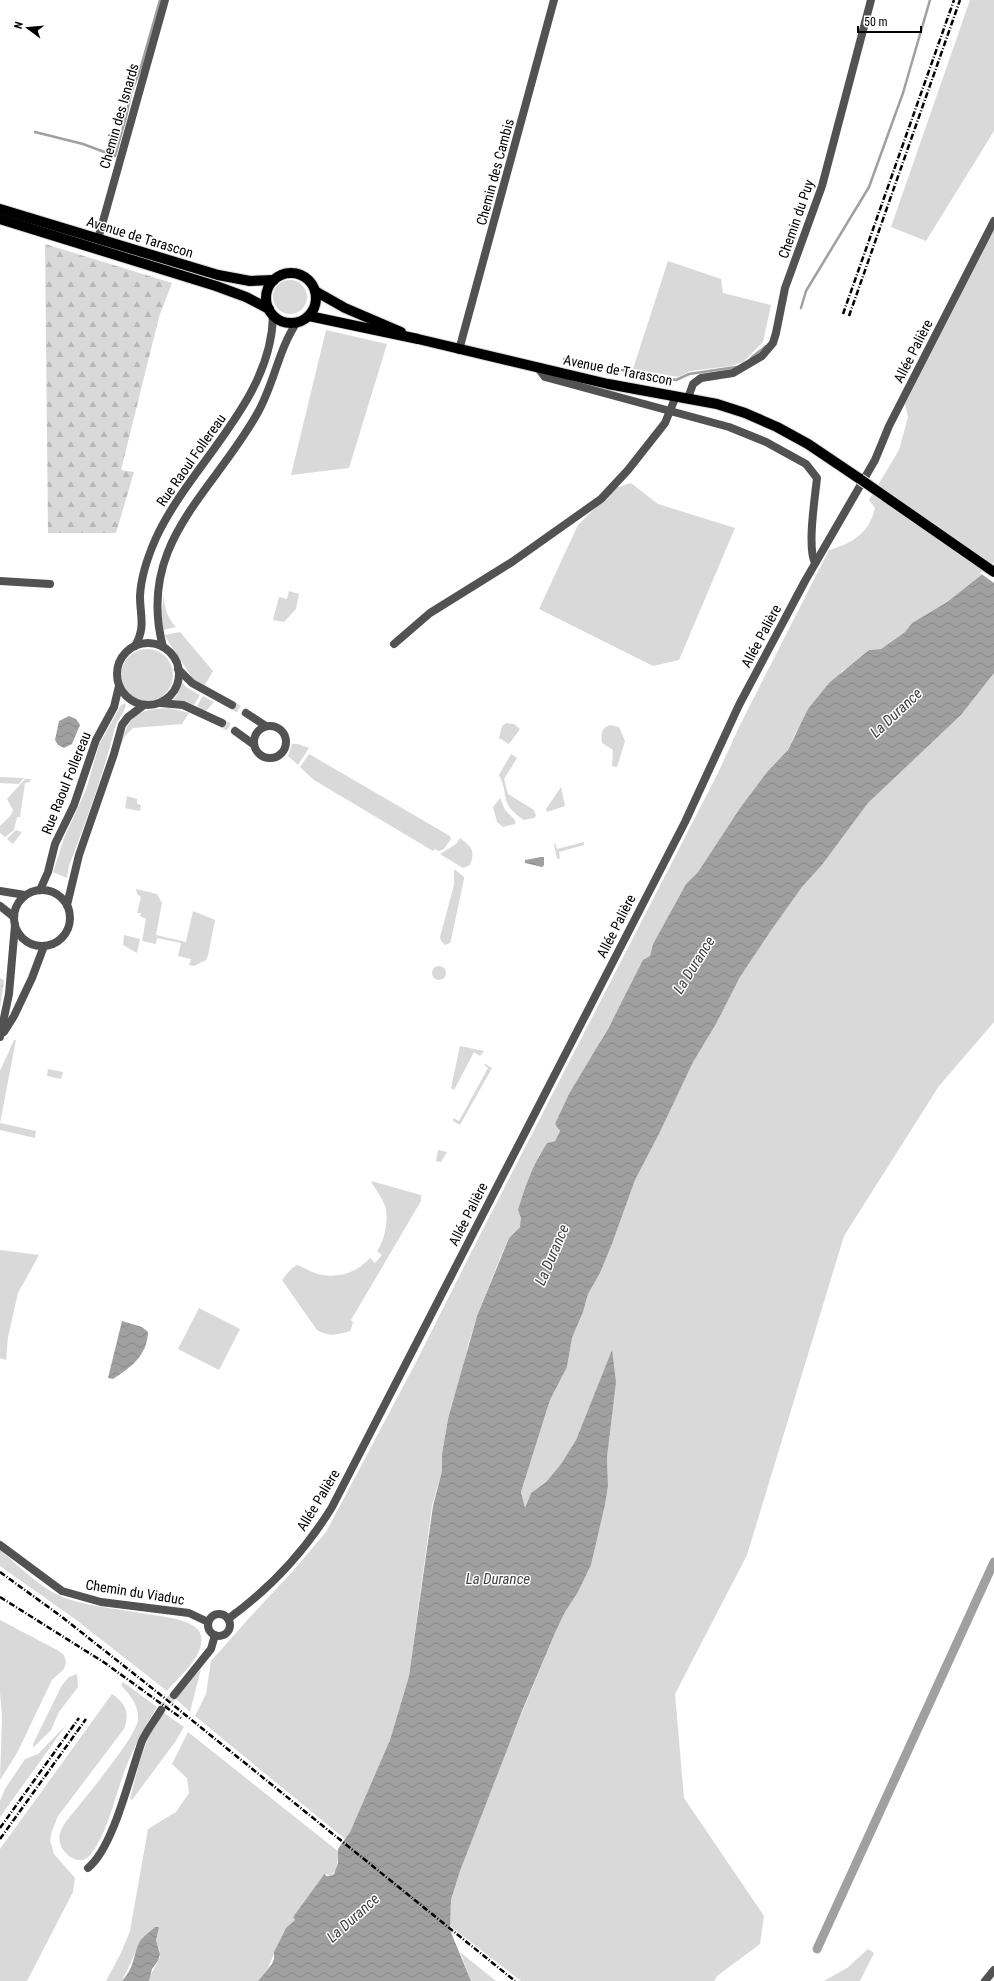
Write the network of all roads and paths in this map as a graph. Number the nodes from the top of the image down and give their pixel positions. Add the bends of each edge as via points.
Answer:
1 (166, 0) edge
2 (554, 0) edge
3 (871, 0) edge
4 (0, 209) edge
5 (0, 219) edge
6 (994, 221) edge
7 (98, 239) junction
8 (274, 280) junction
9 (315, 291) junction
10 (271, 312) junction
11 (309, 316) junction
12 (297, 322) junction
13 (418, 339) junction
14 (459, 350) junction
15 (539, 369) junction
16 (676, 396) junction
17 (688, 398) junction
18 (672, 410) junction
19 (815, 564) junction
20 (994, 572) edge
21 (0, 581) edge
22 (50, 584) dead end
23 (394, 644) dead end
24 (135, 646) junction
25 (163, 647) junction
26 (178, 669) junction
27 (119, 686) junction
28 (160, 703) junction
29 (144, 705) junction
30 (232, 705) tunnel mouth
31 (246, 713) tunnel mouth
32 (222, 723) tunnel mouth
33 (266, 726) junction
34 (235, 731) tunnel mouth
35 (254, 744) junction
36 (40, 890) junction
37 (0, 891) edge
38 (26, 895) junction
39 (67, 905) junction
40 (0, 906) edge
41 (15, 921) junction
42 (44, 946) junction
43 (0, 1037) edge
44 (0, 1545) edge
45 (228, 1619) junction
46 (208, 1622) junction
47 (215, 1636) junction
48 (174, 1695) tunnel mouth
49 (162, 1710) tunnel mouth
50 (88, 1868) dead end
51 (994, 1970) edge
52 (985, 1981) edge

1 - 7 street, Chemin des Isnards
2 - 14 street, Chemin des Cambis
3 - 17 street, Chemin du Puy via 822,186 785,288 773,343 762,356 733,373 702,378 693,384
4 - 7 main road, Avenue de Tarascon
5 - 10 main road, Avenue de Tarascon via 216,286 246,297
6 - 19 street, Allée Palière via 889,426 875,460
7 - 8 main road, Avenue de Tarascon via 233,279 261,282
8 - 9 main road via 287,273 294,273 308,279
8 - 10 main road via 267,293
9 - 11 main road via 314,309
9 - 13 main road, Avenue de Tarascon via 345,308
10 - 12 main road via 284,322
10 - 24 street, Rue Raoul Follereau via 267,351 244,404 235,421 177,499 153,545 142,584 142,630
11 - 12 main road
11 - 13 main road, Avenue de Tarascon
12 - 25 street, Rue Raoul Follereau via 286,340 272,382 257,415 181,524 166,555 157,589 156,605 156,618
13 - 14 main road, Avenue de Tarascon
14 - 15 main road, Avenue de Tarascon
15 - 16 main road, Avenue de Tarascon
15 - 18 street via 545,377
16 - 17 main road, Avenue de Tarascon
16 - 18 street
17 - 20 main road, Avenue de Tarascon, bridge via 745,413 808,444
18 - 19 street via 745,433 806,464 813,471 817,478 812,557
18 - 23 street via 665,423 628,470 601,499 512,562 430,613
19 - 45 street, Allée Palière via 739,705 685,822 332,1507 317,1531 278,1578
21 - 22 street
24 - 25 street via 150,643
24 - 27 street via 125,653 118,665
25 - 26 street via 173,656
26 - 28 street via 177,685
26 - 30 street via 192,683
27 - 29 street via 129,699
27 - 36 street, Rue Raoul Follereau via 114,707 96,740 74,805 55,844 48,872
28 - 29 street
28 - 32 street via 183,705
29 - 39 street via 122,725 79,855
31 - 33 street
33 - 35 street via 256,733
33 - 35 street via 275,727 284,733 284,750 275,758 269,759 258,754
34 - 35 street
36 - 38 street
36 - 39 street via 59,895
37 - 38 street
38 - 41 street via 18,905
39 - 42 street via 70,918 67,931 57,941
40 - 41 street
41 - 42 street via 23,938
41 - 43 street via 9,994
42 - 43 street via 14,1016
44 - 46 street, Chemin du Viaduc via 62,1591 101,1602 189,1614
45 - 46 street via 219,1614 212,1616
45 - 47 street via 230,1624 227,1633
46 - 47 street via 209,1630
47 - 48 street via 211,1649
49 - 50 street via 143,1740 109,1836 96,1861
51 - 52 street

